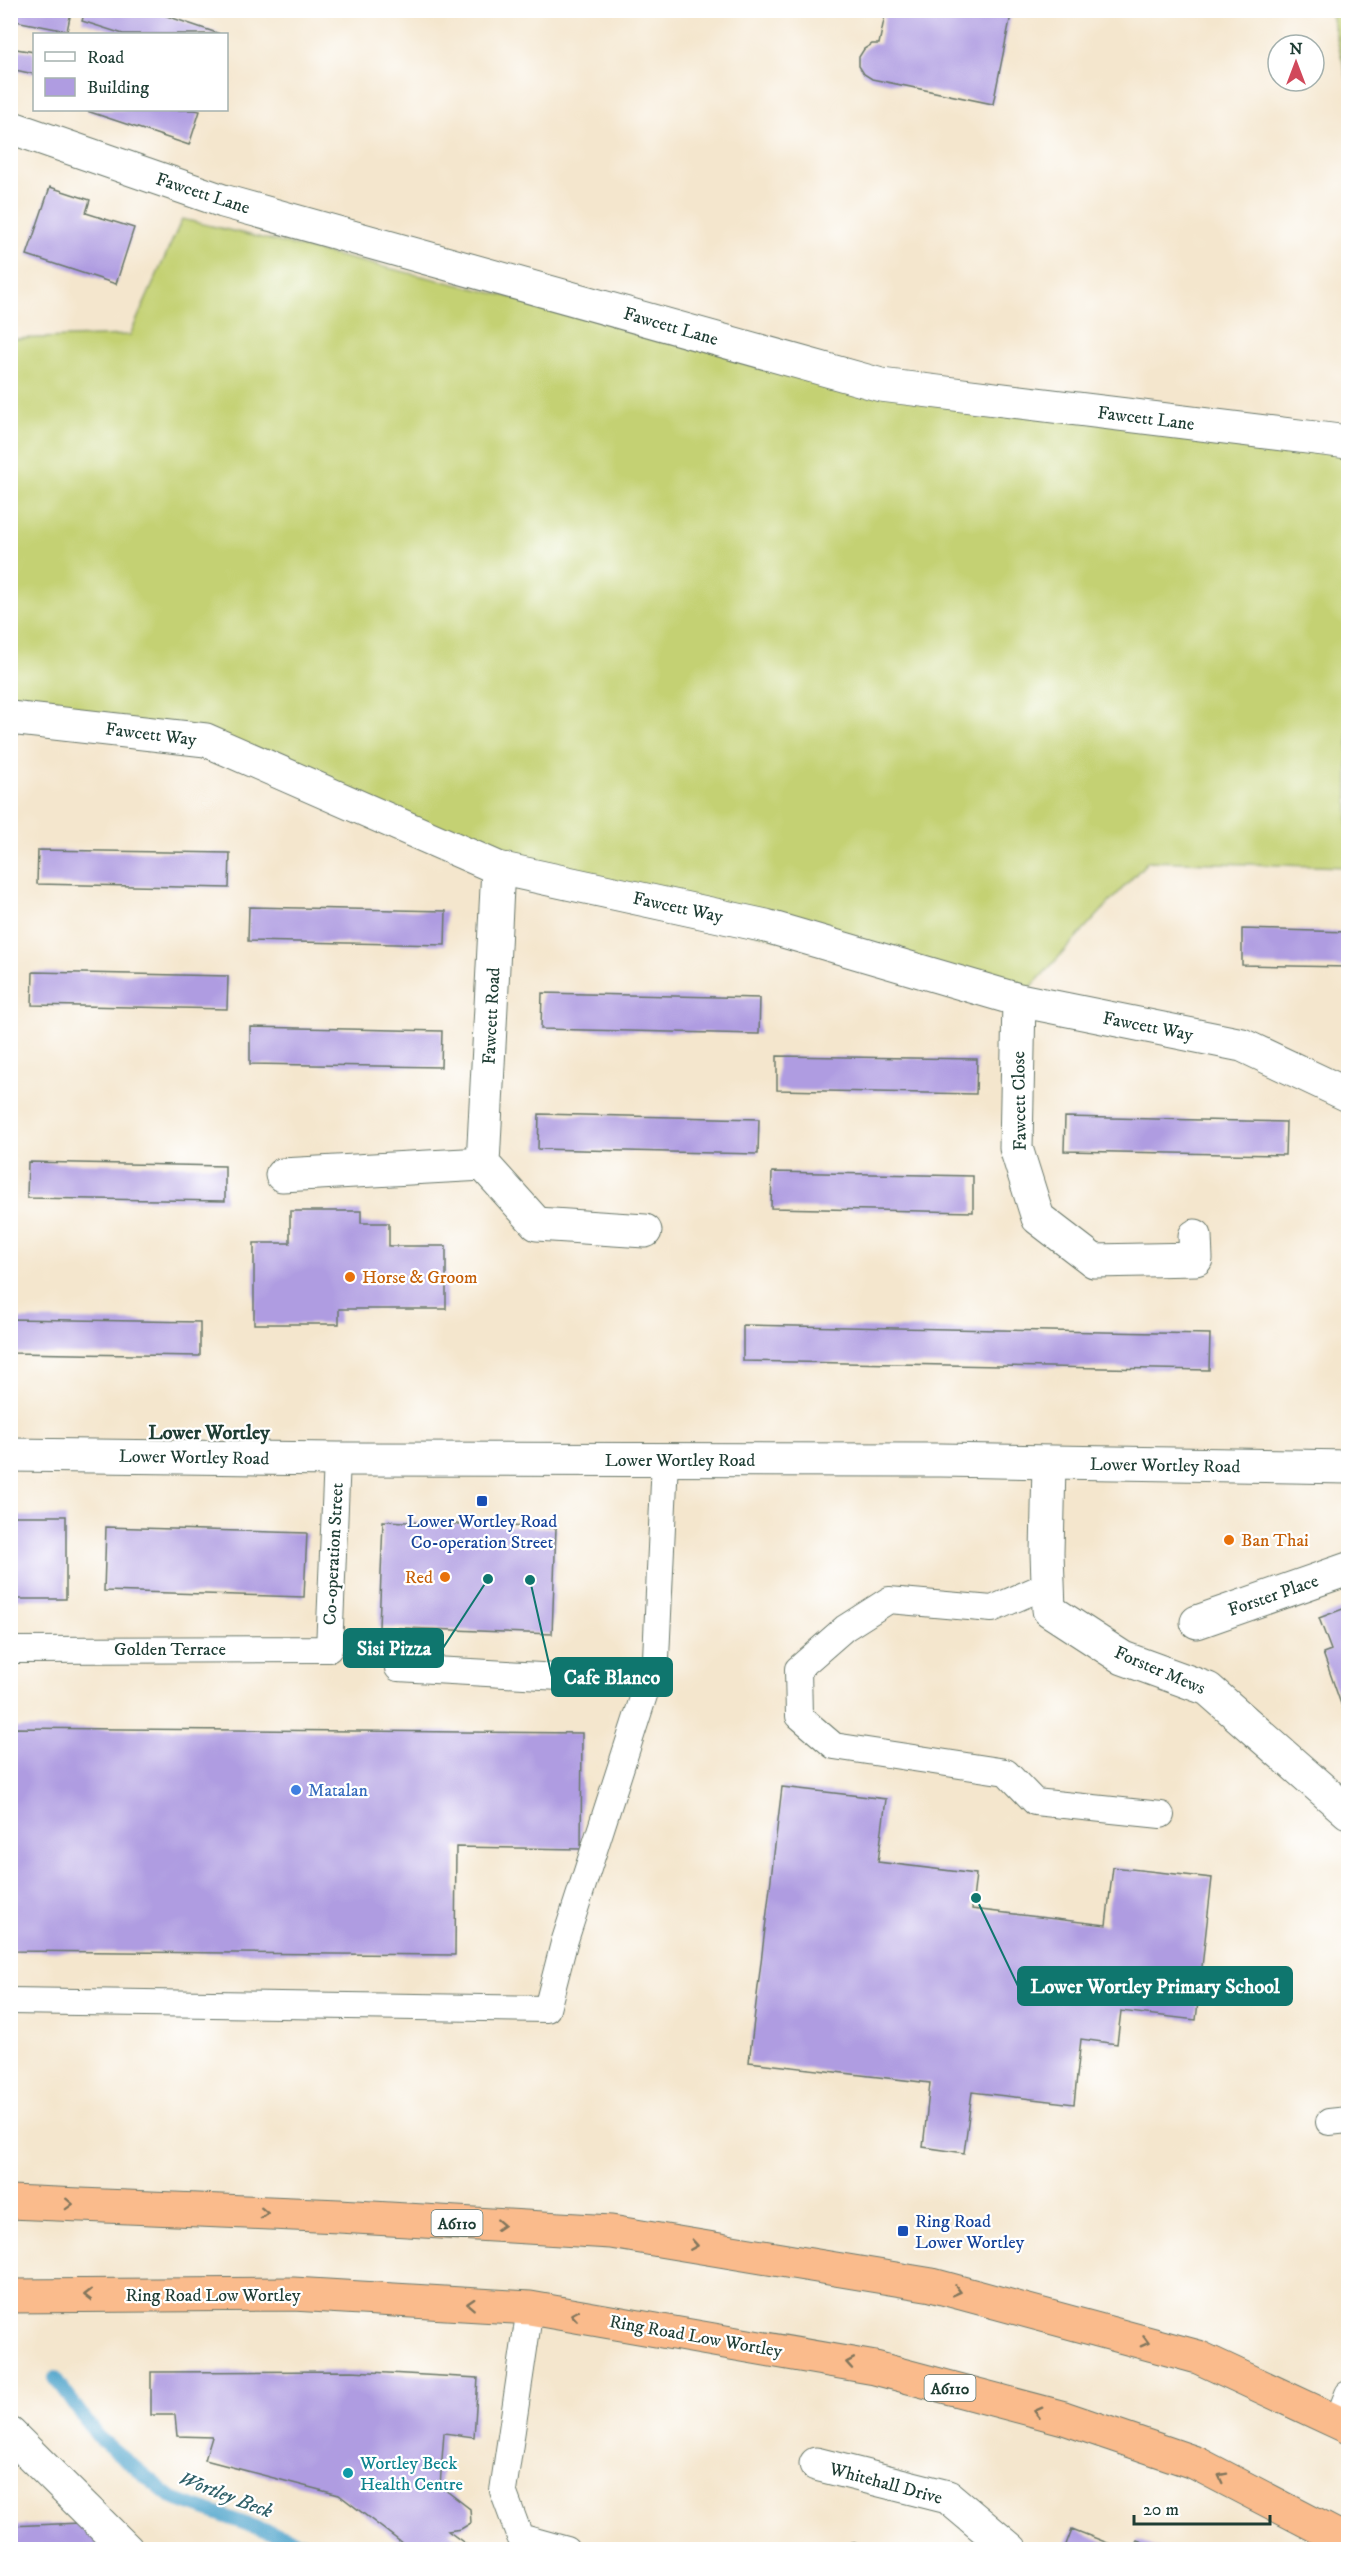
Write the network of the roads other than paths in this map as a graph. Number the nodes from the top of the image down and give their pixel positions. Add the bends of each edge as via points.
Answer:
1 (10, 127) edge
2 (1348, 442) edge
3 (10, 718) edge
4 (498, 868) junction
5 (1019, 1000) junction
6 (1348, 1095) edge
7 (483, 1164) junction
8 (282, 1175) dead end
9 (645, 1231) dead end
10 (1195, 1236) dead end
11 (10, 1455) edge
12 (337, 1459) junction
13 (665, 1460) junction
14 (1048, 1464) junction
15 (1348, 1467) edge
16 (1348, 1569) edge
17 (1047, 1585) junction
18 (1197, 1622) dead end
19 (329, 1649) joint
20 (10, 1650) edge
21 (398, 1668) dead end
22 (649, 1682) junction
23 (1348, 1812) edge
24 (1161, 1815) dead end
25 (10, 2001) edge
26 (10, 2202) edge
27 (10, 2296) edge
28 (530, 2308) junction
29 (1344, 2414) edge
30 (10, 2434) edge
31 (816, 2464) dead end
32 (46, 2469) junction
33 (10, 2470) edge
34 (1348, 2542) edge
35 (128, 2550) edge
36 (567, 2550) edge
37 (1011, 2550) edge

1 - 2 street, Fawcett Lane via 222,201 881,385
3 - 4 street, Fawcett Way via 206,740
4 - 5 street, Fawcett Way via 766,926
4 - 7 street, Fawcett Road
5 - 6 street, Fawcett Way via 1242,1045
5 - 10 street, Fawcett Close via 1016,1148 1038,1218 1094,1262 1196,1259
7 - 8 street
7 - 9 street via 537,1224
11 - 12 street, Lower Wortley Road
12 - 13 street, Lower Wortley Road
12 - 19 lane, Co-operation Street
13 - 14 street, Lower Wortley Road
13 - 22 lane via 656,1658
14 - 15 street, Lower Wortley Road
14 - 17 street, Forster Mews
16 - 18 street, Forster Place
17 - 23 street, Forster Mews via 1048,1610 1123,1658 1208,1689
17 - 24 lane via 992,1609 889,1600 845,1628 798,1669 799,1716 834,1746 1006,1772 1035,1802
19 - 20 lane, Golden Terrace
21 - 22 lane
22 - 25 lane via 564,1943 547,2009
26 -> 29 highway, A6110 via 611,2232 932,2285 1198,2357
28 -> 27 highway, Ring Road Low Wortley / A6110 via 293,2294
34 -> 28 highway, Ring Road Low Wortley / A6110 via 1196,2463 1064,2418 875,2368
28 - 36 lane via 503,2491 520,2537
30 - 32 street
31 - 37 street, Whitehall Drive via 948,2498
32 - 33 street
32 - 35 street

